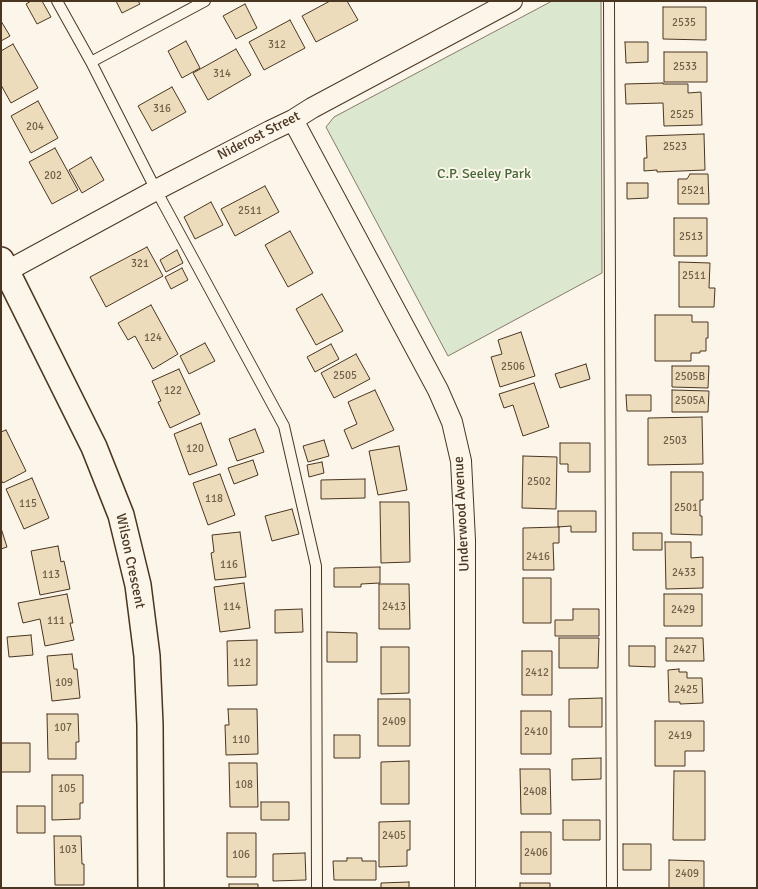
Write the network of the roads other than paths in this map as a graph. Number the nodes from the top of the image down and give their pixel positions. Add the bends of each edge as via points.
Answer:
1 (57, 1) edge
2 (205, 1) edge
3 (512, 1) edge
4 (610, 1) edge
5 (91, 62) junction
6 (293, 120) junction
7 (156, 190) junction
8 (4, 266) edge
9 (151, 888) edge
10 (317, 888) edge
11 (465, 888) edge
12 (612, 888) edge

1 - 5 lane
2 - 5 lane
3 - 6 street, Niderost Street
4 - 12 lane
5 - 7 lane
6 - 7 street, Niderost Street
6 - 11 street, Underwood Avenue via 438,390 452,422 461,461 465,540
7 - 8 street, Niderost Street
7 - 10 lane via 284,426 316,566
8 - 9 street, Wilson Crescent via 94,447 121,515 138,585 150,725

